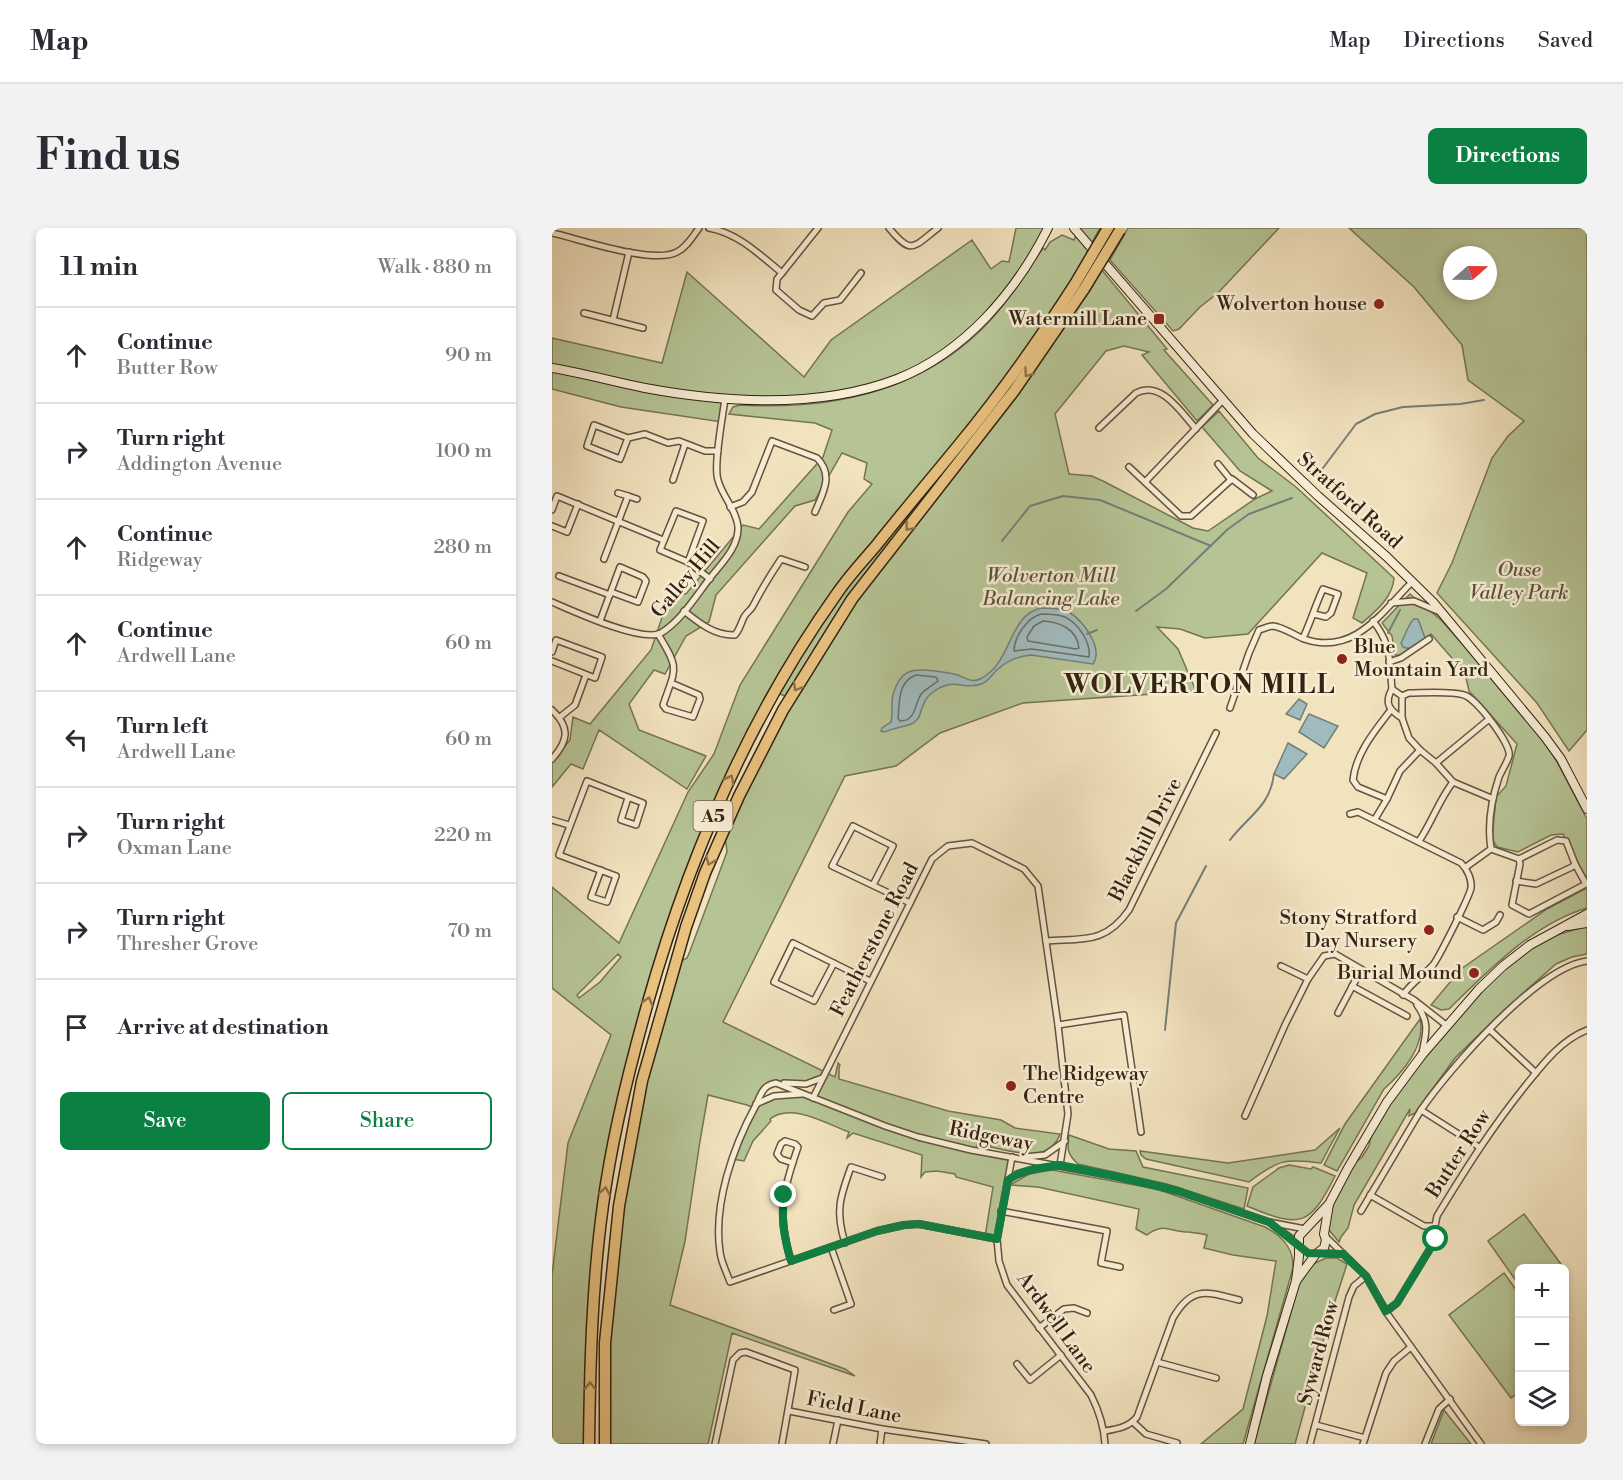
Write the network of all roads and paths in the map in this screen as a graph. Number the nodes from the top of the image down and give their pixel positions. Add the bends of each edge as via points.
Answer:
1 (699, 228) edge
2 (709, 228) edge
3 (818, 228) edge
4 (889, 228) edge
5 (938, 228) edge
6 (1048, 228) edge
7 (1074, 228) edge
8 (1108, 228) edge
9 (1121, 229) edge
10 (552, 233) edge
11 (629, 252) junction
12 (782, 273) junction
13 (861, 273) dead end
14 (1080, 287) junction
15 (584, 313) dead end
16 (613, 320) junction
17 (643, 328) dead end
18 (552, 368) edge
19 (725, 398) junction
20 (1223, 400) junction
21 (1099, 428) dead end
22 (1196, 429) junction
23 (628, 438) junction
24 (685, 444) junction
25 (718, 451) junction
26 (1218, 464) dead end
27 (1129, 467) dead end
28 (673, 480) dead end
29 (1231, 480) junction
30 (1145, 482) junction
31 (618, 493) dead end
32 (1253, 495) dead end
33 (628, 496) junction
34 (637, 499) dead end
35 (578, 504) junction
36 (730, 507) junction
37 (552, 510) edge
38 (815, 512) dead end
39 (619, 522) junction
40 (552, 526) edge
41 (663, 540) junction
42 (604, 559) dead end
43 (688, 562) junction
44 (805, 567) dead end
45 (560, 576) dead end
46 (710, 579) junction
47 (1412, 582) junction
48 (610, 594) junction
49 (552, 602) edge
50 (1391, 603) junction
51 (684, 611) junction
52 (1441, 612) junction
53 (1314, 614) junction
54 (600, 621) junction
55 (1373, 621) junction
56 (658, 634) junction
57 (1303, 638) junction
58 (1430, 639) dead end
59 (552, 652) edge
60 (552, 661) edge
61 (1389, 662) junction
62 (586, 675) junction
63 (671, 683) junction
64 (1392, 689) junction
65 (1402, 696) junction
66 (1230, 708) dead end
67 (552, 710) edge
68 (1390, 711) junction
69 (560, 717) junction
70 (1402, 718) junction
71 (1488, 720) junction
72 (1216, 733) dead end
73 (1420, 750) junction
74 (552, 759) edge
75 (1436, 763) junction
76 (1453, 782) junction
77 (628, 798) junction
78 (1491, 798) junction
79 (1387, 800) junction
80 (1587, 809) edge
81 (1350, 814) dead end
82 (1375, 819) junction
83 (552, 820) edge
84 (569, 825) junction
85 (1419, 841) junction
86 (1491, 849) junction
87 (1519, 859) junction
88 (1575, 864) junction
89 (1466, 867) junction
90 (601, 870) junction
91 (1516, 881) junction
92 (873, 885) junction
93 (910, 903) junction
94 (1587, 914) edge
95 (1500, 915) dead end
96 (1457, 917) junction
97 (1587, 923) edge
98 (1568, 926) junction
99 (1046, 941) junction
100 (1587, 961) edge
101 (834, 963) junction
102 (1281, 966) dead end
103 (1361, 970) junction
104 (1308, 979) junction
105 (870, 981) junction
106 (1352, 986) junction
107 (1403, 995) junction
108 (1414, 1000) junction
109 (1338, 1013) dead end
110 (1407, 1016) dead end
111 (1058, 1025) junction
112 (1446, 1025) junction
113 (1490, 1030) junction
114 (1587, 1030) edge
115 (1422, 1054) junction
116 (1536, 1073) junction
117 (823, 1077) junction
118 (780, 1083) junction
119 (804, 1094) junction
120 (813, 1098) junction
121 (756, 1104) junction
122 (1421, 1110) junction
123 (1245, 1116) dead end
124 (1141, 1132) dead end
125 (1065, 1141) junction
126 (1479, 1147) junction
127 (1012, 1157) junction
128 (793, 1163) junction
129 (1060, 1165) junction
130 (882, 1177) dead end
131 (1008, 1180) junction
132 (1370, 1195) junction
133 (1329, 1204) junction
134 (1001, 1211) junction
135 (1361, 1211) dead end
136 (1269, 1222) junction
137 (1435, 1226) junction
138 (1114, 1227) dead end
139 (1306, 1229) junction
140 (1107, 1231) junction
141 (1324, 1235) junction
142 (997, 1239) junction
143 (845, 1243) junction
144 (1299, 1245) junction
145 (831, 1247) junction
146 (1317, 1253) junction
147 (1343, 1254) junction
148 (791, 1261) junction
149 (1120, 1267) dead end
150 (1366, 1276) junction
151 (1296, 1281) junction
152 (1239, 1300) dead end
153 (834, 1310) dead end
154 (1386, 1311) junction
155 (1087, 1313) dead end
156 (1039, 1328) junction
157 (1411, 1347) junction
158 (1060, 1354) junction
159 (1156, 1362) junction
160 (1017, 1364) dead end
161 (1216, 1378) dead end
162 (1450, 1399) junction
163 (789, 1411) junction
164 (838, 1420) junction
165 (1132, 1422) junction
166 (1316, 1425) junction
167 (882, 1429) junction
168 (1105, 1431) junction
169 (1364, 1441) edge
170 (951, 1442) edge
171 (1177, 1443) edge
172 (589, 1444) edge
173 (605, 1444) edge
174 (715, 1444) edge
175 (782, 1444) edge
176 (833, 1444) edge
177 (880, 1444) edge
178 (986, 1444) edge
179 (1105, 1444) edge
180 (1250, 1444) edge
181 (1310, 1444) edge
182 (1425, 1444) edge
183 (1481, 1444) edge

1 - 11 street via 677,253 654,256
2 - 12 street via 742,241
3 - 12 street
4 - 5 street via 909,247
6 - 19 street via 992,314 928,364 897,379 853,392 796,398
7 - 20 street, Stratford Road
8 - 14 highway, A5, bridge
9 - 14 highway, A5, bridge
10 - 11 street
11 - 16 street
12 - 13 street via 776,290 812,316 824,303 840,300
172 -> 14 highway, A5 via 590,1342 603,1205 626,1078 672,923 720,800 771,698 839,590 1006,385
14 -> 173 highway, A5 via 1014,391 846,608 783,710 705,873 674,963 642,1081 619,1206 605,1343
15 - 16 street
16 - 17 street
18 - 19 street via 646,388
19 - 25 street, Galley Hill
20 - 22 street
20 - 47 street, Stratford Road via 1268,451
21 - 22 street via 1143,389 1167,397
22 - 30 street
23 - 23 street via 594,425 586,446 620,459
23 - 24 street via 645,434 668,443
24 - 25 street
24 - 28 street
25 - 36 street, Galley Hill via 717,479
26 - 29 street
27 - 30 street
29 - 30 street via 1191,516 1180,516
29 - 32 street
31 - 33 street
33 - 34 street
33 - 39 street
35 - 37 street via 557,496
35 - 39 street
35 - 40 street via 567,532
36 - 38 street via 743,502 752,492 771,441 822,463 827,480
36 - 46 street, Galley Hill via 738,526 736,540
39 - 41 street
39 - 42 street
41 - 43 street via 660,550
41 - 43 street via 676,511 703,521
43 - 46 street
44 - 51 street via 781,559 735,635 708,629
45 - 48 street
46 - 51 street, Galley Hill
47 - 50 street
47 - 52 street, Stratford Road
48 - 48 street via 620,567 646,581 638,602
48 - 54 street
49 - 54 street, Galley Hill
50 - 52 street via 1414,601
50 - 55 street
51 - 56 street, Galley Hill
52 - 80 street, Stratford Road via 1545,737
53 - 53 street via 1331,614 1338,594 1323,589
53 - 57 street
54 - 56 street, Galley Hill via 644,636
55 - 57 street via 1355,635 1333,644
55 - 61 street via 1388,643
56 - 63 street via 675,665
57 - 66 street via 1272,626 1259,630
58 - 61 street
59 - 62 street via 556,640 602,657 595,678
60 - 62 street
61 - 64 street
62 - 69 street via 575,705
63 - 63 street via 663,705 693,717 699,695
64 - 65 street
64 - 68 street via 1388,696
65 - 70 street
65 - 71 street via 1464,695 1473,700
67 - 69 street
68 - 70 street
68 - 79 street via 1368,741 1354,768 1353,780 1358,787
69 - 74 street via 565,736 563,746
70 - 73 street via 1409,738
71 - 75 street
71 - 78 street via 1509,747
72 - 99 street, Blackhill Drive via 1122,920 1097,937
73 - 75 street
73 - 79 street via 1400,771
75 - 76 street
76 - 78 street
76 - 85 street
77 - 77 street via 621,820 636,825 644,803
77 - 84 street via 587,781
78 - 86 street
79 - 82 street
81 - 82 street via 1358,812
82 - 85 street
83 - 84 street
84 - 90 street via 559,855
85 - 89 street
86 - 87 street
86 - 89 street
87 - 88 street via 1561,839 1566,841
87 - 91 street
88 - 91 street via 1536,884
88 - 91 street via 1587,884 1529,914 1512,905
89 - 96 street via 1471,888
90 - 90 street via 616,876 607,902 591,897
92 - 92 street via 832,866 853,826 893,846
92 - 93 street
93 - 99 street, Featherstone Road via 932,859 948,846 972,843 1024,869 1038,886
93 - 105 street, Featherstone Road
94 - 98 street
95 - 96 street via 1483,930
96 - 107 street via 1435,962
97 - 98 street
98 - 112 street via 1530,945 1503,966
99 - 111 street, Featherstone Road
100 - 113 street via 1558,972
101 - 101 street via 793,943 774,982 814,1001
101 - 105 street
102 - 104 street
103 - 104 street via 1330,954
103 - 106 street
103 - 107 street
104 - 123 street
105 - 117 street, Featherstone Road
106 - 109 street
106 - 110 street
107 - 108 street
108 - 112 street
108 - 115 street via 1424,1014 1427,1028
111 - 124 street via 1124,1015
111 - 125 street, Featherstone Road via 1068,1114
112 - 115 street
113 - 116 street
113 - 122 street
114 - 116 street, Butter Row via 1566,1041
115 - 133 street via 1388,1102
116 - 126 street, Butter Row
117 - 118 street via 806,1084
117 - 120 street, Featherstone Road
118 - 119 street, Ridgeway
118 - 121 street via 765,1087
119 - 120 street, Ridgeway
119 - 121 street via 774,1096
120 - 127 street, Ridgeway via 885,1126
121 - 148 street via 731,1159 719,1225 720,1253 730,1282
122 - 126 street
122 - 132 street
125 - 127 street via 1040,1157
125 - 129 street, Featherstone Road
126 - 137 street, Butter Row via 1437,1216
127 - 129 street, Ridgeway
127 - 131 street, Ardwell Lane
128 - 128 street via 798,1147 785,1141 777,1154
128 - 148 street via 782,1217
129 - 131 street via 1033,1169
129 - 136 street, Ridgeway via 1178,1191
130 - 143 street via 851,1167 839,1206
131 - 134 street, Ardwell Lane
132 - 135 street
132 - 137 street via 1424,1226
133 - 139 street
133 - 141 street
134 - 140 street
134 - 142 street, Ardwell Lane
136 - 139 street, Ridgeway
136 - 144 street, Ridgeway
137 - 154 street, Butter Row via 1436,1239 1397,1303
138 - 140 street
139 - 141 street via 1318,1228
139 - 144 street via 1299,1236
140 - 149 street via 1101,1263
141 - 146 street via 1325,1244
141 - 147 street
142 - 143 street via 904,1225
142 - 156 street, Ardwell Lane via 1007,1285
143 - 145 street
144 - 146 street via 1308,1253
144 - 151 street
145 - 148 street
145 - 153 street via 851,1304
146 - 147 street
146 - 151 street
147 - 150 street
150 - 154 street
150 - 166 street, Syward Row via 1354,1286 1349,1297
151 - 180 street
152 - 159 street via 1206,1292 1192,1296 1180,1305
154 - 157 street
155 - 156 street via 1064,1309
156 - 158 street, Ardwell Lane
157 - 162 street
157 - 169 street via 1386,1373
158 - 160 street via 1032,1382
158 - 168 street, Ardwell Lane via 1100,1412
159 - 161 street
159 - 165 street
162 - 182 street via 1439,1408
162 - 183 street
163 - 164 street, Field Lane
163 - 174 street via 795,1370 740,1353 733,1360
163 - 175 street
164 - 167 street, Field Lane
164 - 176 street
165 - 168 street
165 - 171 street via 1146,1434
166 - 169 street
166 - 181 street, Syward Row
167 - 170 street, Field Lane
167 - 177 street
168 - 179 street, Ardwell Lane
170 - 178 street, Field Lane

